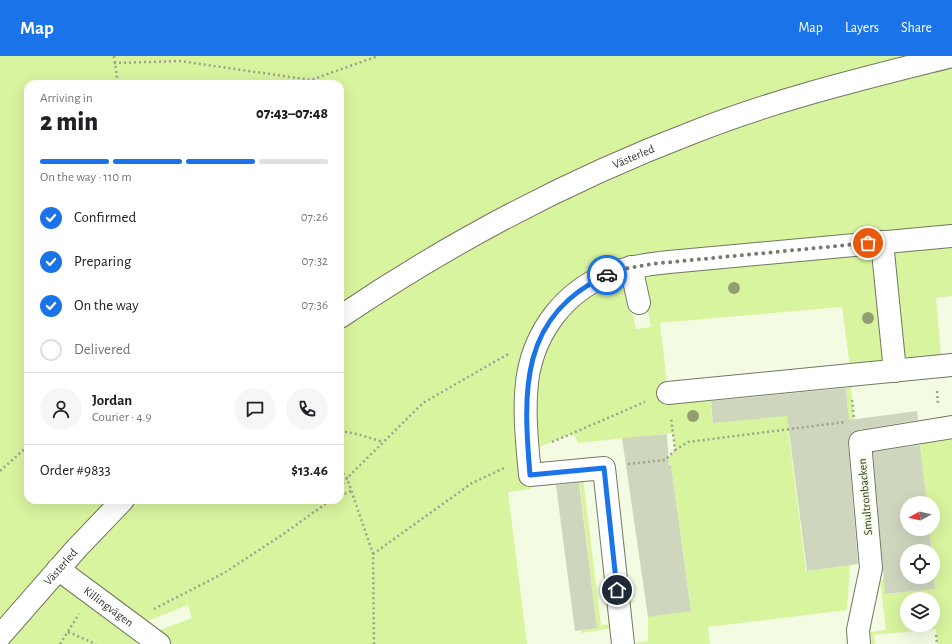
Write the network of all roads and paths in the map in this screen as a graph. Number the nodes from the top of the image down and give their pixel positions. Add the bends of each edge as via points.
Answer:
1 (114, 56) edge
2 (378, 56) edge
3 (952, 56) edge
4 (114, 64) junction
5 (117, 80) edge
6 (952, 236) edge
7 (882, 242) junction
8 (631, 267) junction
9 (639, 303) dead end
10 (344, 314) edge
11 (541, 335) junction
12 (943, 366) edge
13 (895, 371) junction
14 (668, 392) junction
15 (947, 428) edge
16 (344, 432) edge
17 (383, 442) junction
18 (860, 442) junction
19 (24, 450) edge
20 (675, 450) junction
21 (528, 456) junction
22 (604, 468) junction
23 (0, 471) edge
24 (344, 474) edge
25 (347, 478) junction
26 (344, 482) edge
27 (351, 491) junction
28 (344, 494) edge
29 (119, 504) edge
30 (325, 504) edge
31 (373, 554) junction
32 (58, 569) junction
33 (90, 594) junction
34 (129, 622) junction
35 (68, 632) junction
36 (936, 635) dead end
37 (0, 636) edge
38 (60, 644) edge
39 (96, 644) edge
40 (159, 644) edge
41 (374, 644) edge
42 (623, 644) edge
43 (859, 644) edge
44 (937, 644) edge

1 - 4 path
2 - 4 path via 311,80 180,61
3 - 10 street, Västerled via 812,93 673,140 546,196 460,241
4 - 5 path
6 - 7 street
7 - 8 street
7 - 13 street
8 - 9 street
8 - 11 street via 607,275 578,291 548,322
11 - 17 path via 423,403
11 - 21 street via 528,375
12 - 13 street
12 - 15 path
13 - 14 street
14 - 20 path
14 - 21 path
15 - 18 street, Smultronbacken
16 - 17 path
17 - 25 path
18 - 20 path via 854,421 688,442
18 - 43 street, Smultronbacken via 871,568 858,630
19 - 23 path
20 - 22 path via 664,460
21 - 22 street via 530,475
21 - 31 path via 472,483
22 - 42 street
24 - 25 path
25 - 26 path
25 - 27 path
27 - 28 path
27 - 31 path
29 - 32 street, Västerled
30 - 34 path via 224,573
31 - 41 path
32 - 33 street, Killingvägen
32 - 37 street, Västerled
33 - 34 street, Killingvägen
33 - 35 path
34 - 40 street, Killingvägen
35 - 38 path
35 - 39 path
36 - 44 path

